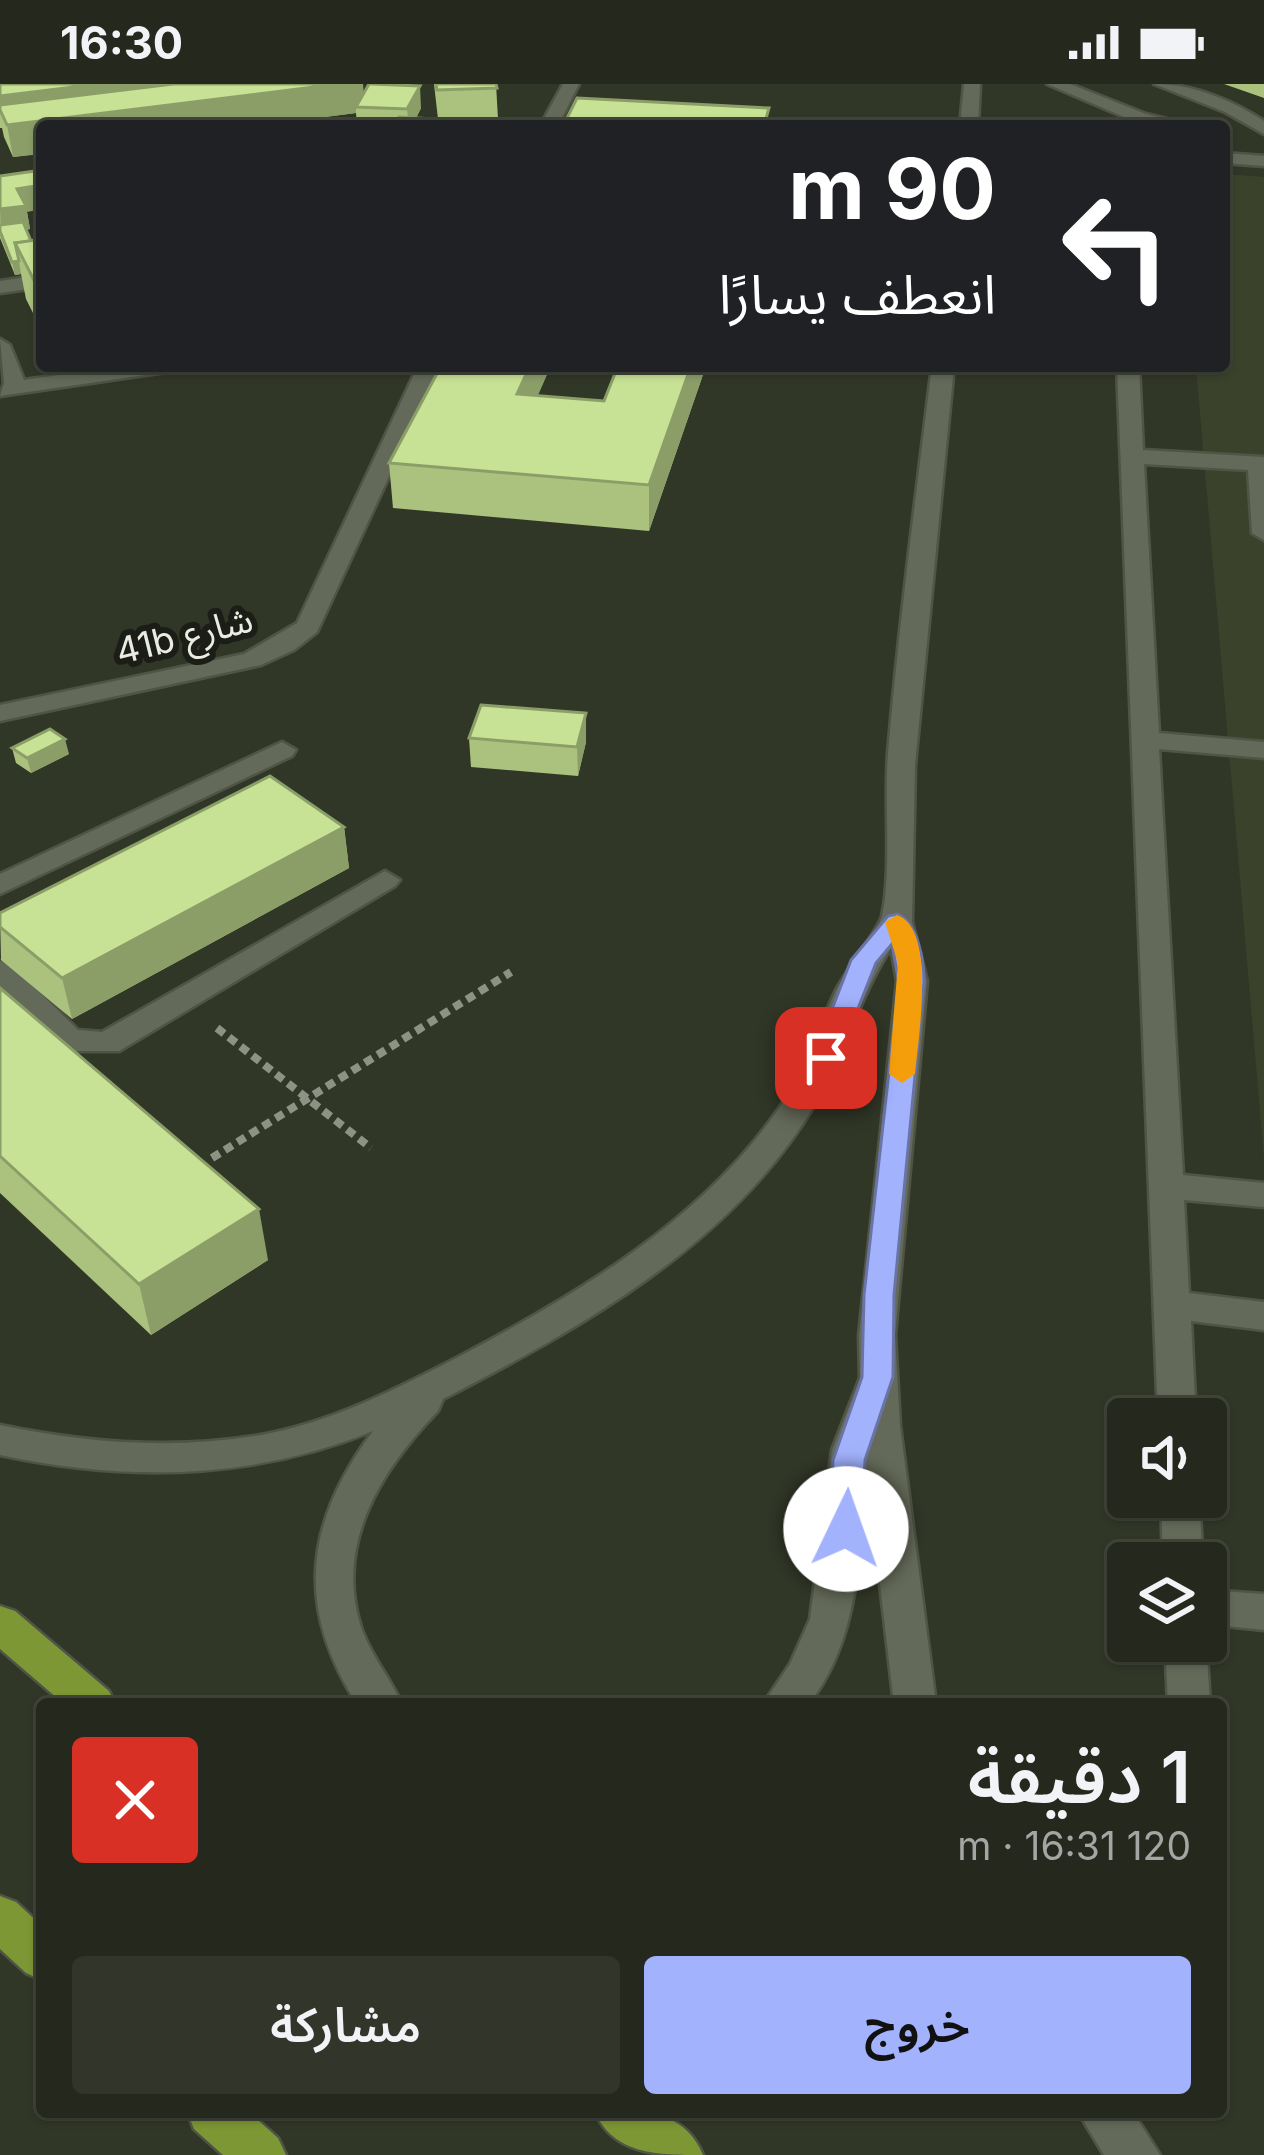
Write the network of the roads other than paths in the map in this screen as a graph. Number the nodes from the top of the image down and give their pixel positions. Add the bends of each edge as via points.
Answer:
1 (571, 84) edge
2 (972, 84) edge
3 (1055, 84) edge
4 (1162, 84) edge
5 (552, 120) edge
6 (969, 120) edge
7 (1153, 120) edge
8 (1230, 127) edge
9 (1263, 128) edge
10 (1230, 158) edge
11 (1264, 161) edge
12 (36, 282) edge
13 (0, 287) edge
14 (0, 345) edge
15 (123, 372) edge
16 (426, 372) edge
17 (942, 372) edge
18 (1127, 372) edge
19 (8, 388) edge
20 (1130, 456) junction
21 (1261, 464) edge
22 (1264, 533) edge
23 (0, 713) edge
24 (1144, 740) junction
25 (282, 750) dead end
26 (1264, 750) edge
27 (385, 880) dead end
28 (0, 885) edge
29 (897, 922) junction
30 (0, 971) edge
31 (1165, 1186) junction
32 (1264, 1195) edge
33 (1172, 1306) junction
34 (1264, 1316) edge
35 (877, 1377) junction
36 (448, 1380) junction
37 (1176, 1398) edge
38 (0, 1440) edge
39 (1227, 1609) edge
40 (1264, 1612) edge
41 (0, 1624) edge
42 (1187, 1662) edge
43 (87, 1698) edge
44 (376, 1698) edge
45 (788, 1698) edge
46 (914, 1698) edge
47 (1189, 1698) edge
48 (0, 1918) edge
49 (36, 1951) edge
50 (218, 2118) edge
51 (627, 2118) edge
52 (1107, 2118) edge
53 (261, 2155) edge
54 (678, 2155) edge
55 (1136, 2155) edge

1 - 5 street
2 - 6 street
3 - 7 street
4 - 9 street
8 - 9 street
10 - 11 street
12 - 13 street
14 - 19 street
15 - 19 street
16 - 23 street, 41b شارع via 308,627 252,660
17 - 29 street via 911,636
18 - 20 street
20 - 21 street
20 - 24 street
21 - 22 street
24 - 26 street
24 - 31 street
25 - 28 street
27 - 30 street via 123,1038 78,1043
29 - 35 street via 912,982
29 - 36 street via 864,960 826,1058 786,1124 731,1189 578,1312
31 - 32 street
31 - 33 street
33 - 34 street
33 - 37 street
35 - 45 street via 849,1460 838,1593 825,1642
35 - 46 street
36 - 38 street via 361,1422 262,1450 160,1460 60,1454
36 - 44 street via 396,1426 356,1482 334,1546 335,1613 357,1675
39 - 40 street
41 - 43 main road
42 - 47 street
48 - 49 main road
50 - 53 main road
51 - 54 main road
52 - 55 street

